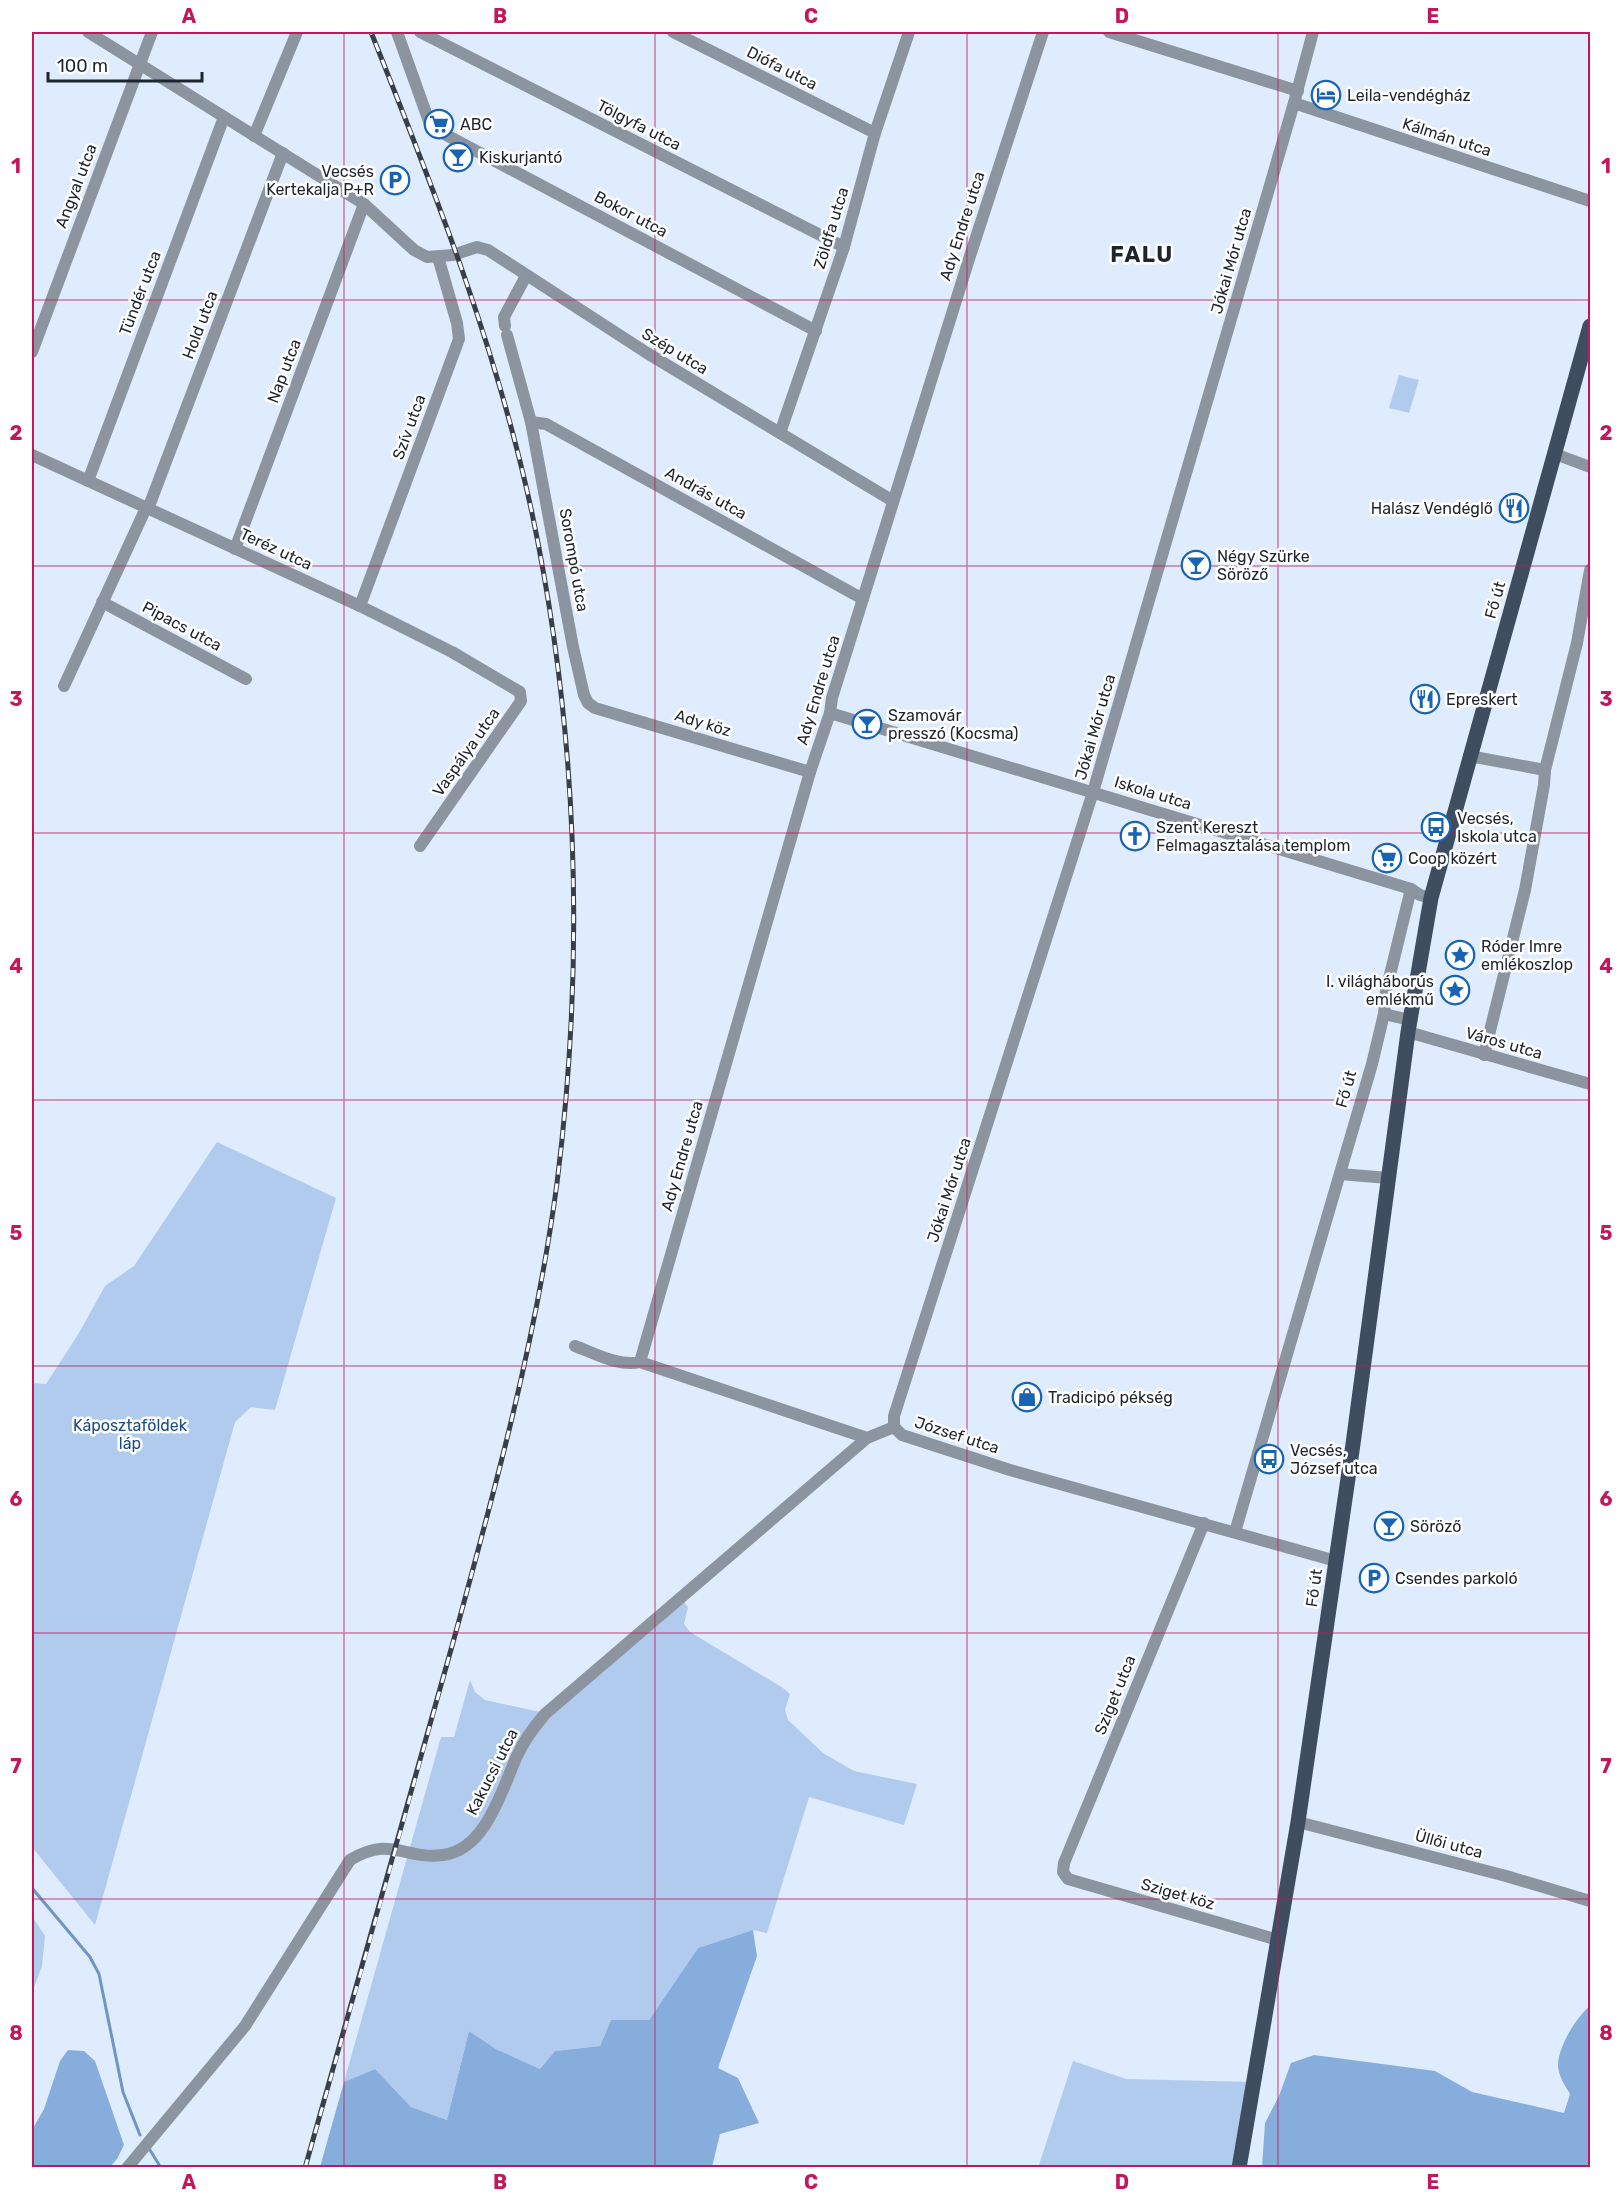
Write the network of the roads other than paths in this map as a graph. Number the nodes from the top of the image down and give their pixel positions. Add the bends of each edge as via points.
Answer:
1 (88, 32) edge
2 (152, 32) edge
3 (297, 32) edge
4 (397, 32) edge
5 (420, 32) edge
6 (673, 32) edge
7 (909, 32) edge
8 (1043, 32) edge
9 (1109, 32) edge
10 (1313, 32) edge
11 (436, 35) edge
12 (140, 63) junction
13 (1298, 91) junction
14 (1294, 103) junction
15 (224, 117) junction
16 (875, 133) junction
17 (254, 136) junction
18 (283, 153) junction
19 (1590, 201) edge
20 (364, 204) junction
21 (844, 247) junction
22 (438, 257) junction
23 (526, 276) junction
24 (1590, 326) edge
25 (816, 331) junction
26 (32, 352) edge
27 (531, 422) junction
28 (780, 433) junction
29 (1555, 454) junction
30 (32, 455) edge
31 (1590, 467) edge
32 (88, 481) junction
33 (893, 501) junction
34 (147, 508) junction
35 (235, 549) junction
36 (1590, 570) edge
37 (863, 599) junction
38 (102, 602) junction
39 (360, 606) junction
40 (246, 679) dead end
41 (502, 681) joint
42 (64, 686) dead end
43 (588, 703) joint
44 (830, 713) junction
45 (1469, 756) junction
46 (1545, 770) junction
47 (810, 772) junction
48 (1094, 792) junction
49 (420, 846) dead end
50 (1411, 889) junction
51 (1431, 898) junction
52 (1384, 1014) junction
53 (1409, 1026) junction
54 (1484, 1055) junction
55 (1590, 1084) edge
56 (1340, 1174) junction
57 (1388, 1178) junction
58 (575, 1346) dead end
59 (640, 1362) junction
60 (894, 1427) junction
61 (867, 1438) junction
62 (1204, 1523) junction
63 (1235, 1532) junction
64 (1336, 1561) junction
65 (1298, 1822) junction
66 (1068, 1879) joint
67 (1590, 1901) edge
68 (1278, 1940) junction
69 (130, 2163) edge
70 (1239, 2168) edge

1 - 12 street
2 - 12 street, Angyal utca
3 - 17 street
4 - 25 street, Bokor utca via 431,127
5 - 11 street, Tölgyfa utca
6 - 16 street, Diófa utca
7 - 16 street, Zöldfa utca
8 - 33 street, Ady Endre utca
9 - 13 street
10 - 13 street, Jókai Mór utca
11 - 21 street, Tölgyfa utca
12 - 15 street
12 - 26 street, Angyal utca
13 - 14 street, Jókai Mór utca
14 - 19 street, Kálmán utca
14 - 48 street, Jókai Mór utca
15 - 17 street
15 - 32 street, Tündér utca
16 - 21 street, Zöldfa utca
17 - 18 street
18 - 20 street
18 - 34 street, Hold utca
20 - 22 street via 414,250 427,257
20 - 35 street, Nap utca
21 - 25 street, Zöldfa utca
22 - 23 street, Szép utca via 477,247 488,250
22 - 39 street, Szív utca via 459,339
23 - 27 street, Sorompó utca via 504,316
23 - 28 street, Szép utca
24 - 29 main road, Fő út
25 - 28 street, Zöldfa utca
27 - 37 street, András utca via 546,424
27 - 43 street, Sorompó utca via 573,647
28 - 33 street, Szép utca
29 - 31 street
29 - 45 main road, Fő út
30 - 32 street, Teréz utca
32 - 34 street, Teréz utca
33 - 37 street, Ady Endre utca
34 - 35 street, Teréz utca
34 - 38 street, Hold utca
35 - 39 street, Teréz utca
36 - 46 street via 1577,642
37 - 44 street, Ady Endre utca
38 - 40 street, Pipacs utca
38 - 42 street, Hold utca
39 - 41 street, Teréz utca
41 - 49 street, Vaspálya utca via 520,692 521,701
43 - 47 street, Ady köz
44 - 47 street, Ady Endre utca
44 - 48 street, Iskola utca
45 - 46 street
45 - 51 main road, Fő út
46 - 54 street via 1525,890
47 - 59 street, Ady Endre utca
48 - 50 street, Iskola utca
48 - 60 street, Jókai Mór utca via 894,1416
50 - 51 street, Iskola utca
50 - 52 street, Fő út
51 - 53 main road, Fő út
52 - 53 street
52 - 56 street, Fő út
53 - 54 street, Város utca
53 - 57 main road, Fő út
54 - 55 street, Város utca
56 - 57 street
56 - 63 street, Fő út
57 - 64 main road, Fő út
58 - 59 street via 622,1363
59 - 61 street
60 - 61 street, József utca
60 - 62 street, József utca via 902,1435 1010,1470
61 - 69 street, Kakucsi utca via 545,1714 524,1742 489,1819 464,1847 433,1856 381,1847 350,1860 245,2026
62 - 63 street, József utca
62 - 66 street, Sziget utca via 1064,1863 1063,1872
63 - 64 street, József utca
64 - 65 main road, Fő út
65 - 67 street, Üllői utca
65 - 68 main road, Fő út
66 - 68 street, Sziget köz
68 - 70 main road, Fő út

